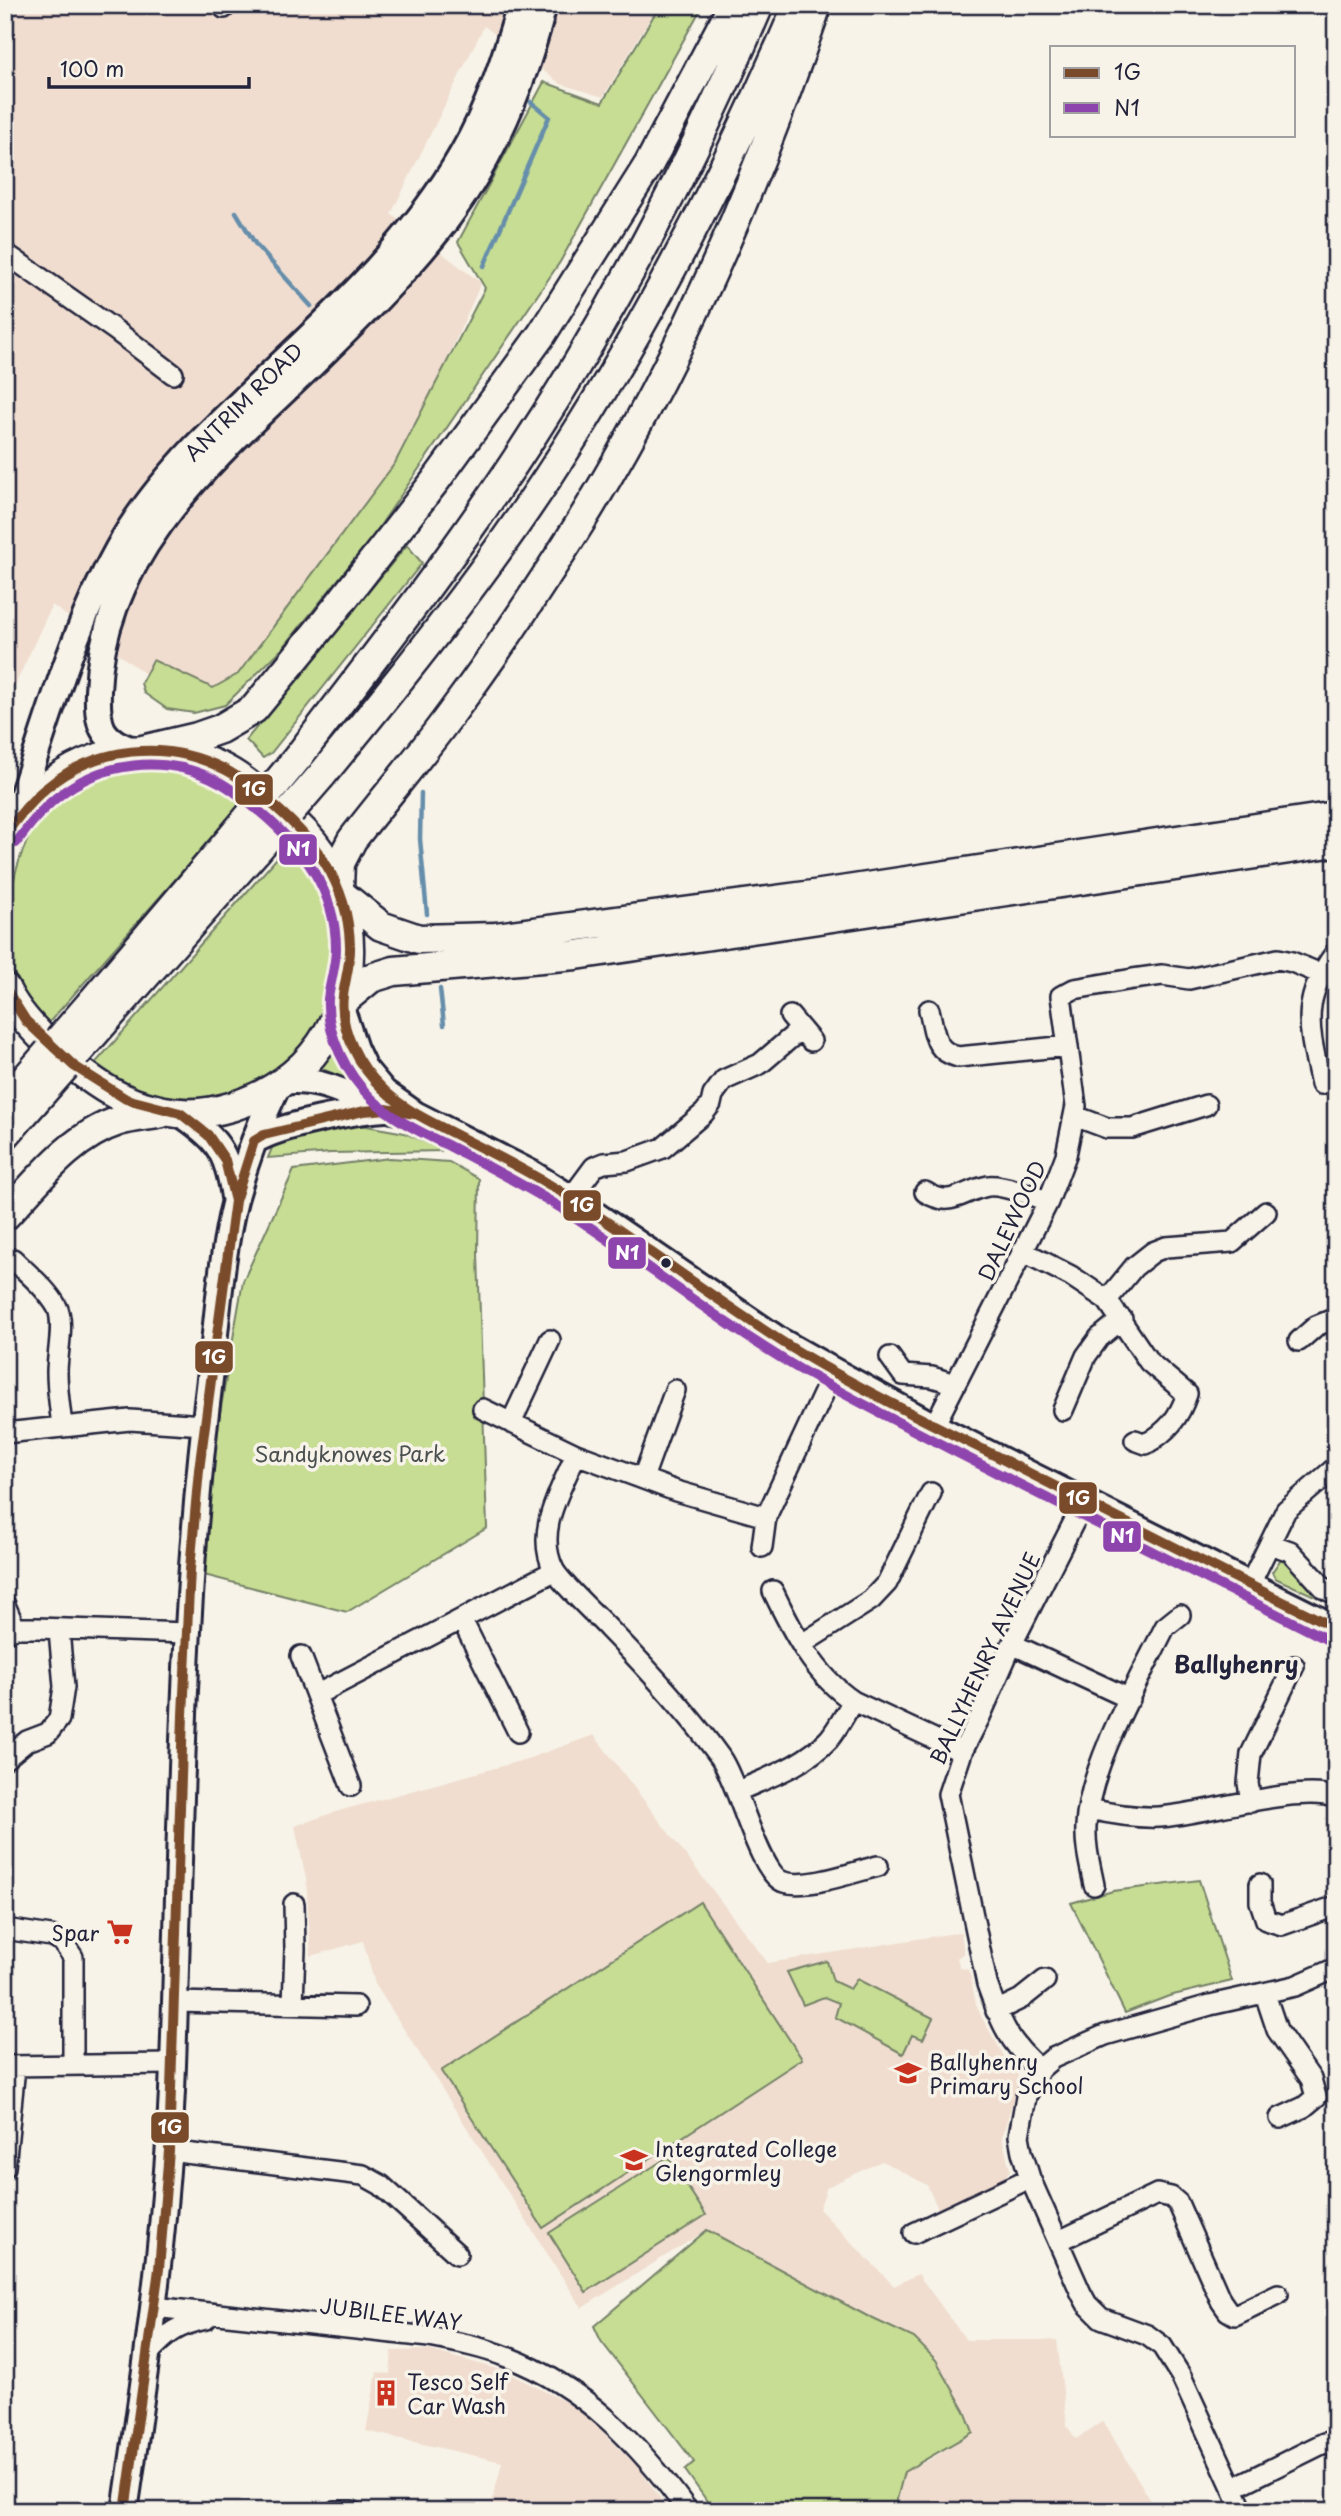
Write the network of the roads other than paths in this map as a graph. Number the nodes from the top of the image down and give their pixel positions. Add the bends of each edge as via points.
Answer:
1 (520, 5) edge
2 (544, 5) edge
3 (733, 5) edge
4 (759, 5) edge
5 (798, 5) edge
6 (817, 5) edge
7 (5, 253) edge
8 (173, 374) dead end
9 (138, 750) junction
10 (1336, 817) edge
11 (8, 831) edge
12 (247, 840) junction
13 (1336, 842) edge
14 (340, 891) junction
15 (1336, 952) edge
16 (1321, 974) junction
17 (5, 988) edge
18 (342, 1004) junction
19 (929, 1010) dead end
20 (801, 1028) dead end
21 (1068, 1046) junction
22 (280, 1084) junction
23 (1321, 1084) dead end
24 (19, 1096) edge
25 (1206, 1104) dead end
26 (386, 1109) junction
27 (173, 1112) junction
28 (415, 1114) junction
29 (1075, 1116) junction
30 (5, 1135) edge
31 (254, 1141) junction
32 (925, 1192) dead end
33 (571, 1198) junction
34 (235, 1202) junction
35 (1048, 1202) junction
36 (1266, 1212) dead end
37 (5, 1216) edge
38 (1022, 1251) junction
39 (13, 1259) dead end
40 (1107, 1300) junction
41 (1336, 1318) edge
42 (1122, 1320) junction
43 (550, 1340) dead end
44 (1299, 1341) dead end
45 (890, 1357) dead end
46 (834, 1371) junction
47 (955, 1384) junction
48 (675, 1390) dead end
49 (483, 1409) dead end
50 (1063, 1410) dead end
51 (511, 1423) junction
52 (204, 1425) junction
53 (62, 1426) junction
54 (934, 1426) junction
55 (5, 1433) edge
56 (1135, 1440) dead end
57 (576, 1454) junction
58 (1336, 1467) edge
59 (643, 1478) junction
60 (931, 1493) dead end
61 (1084, 1502) junction
62 (766, 1517) junction
63 (1270, 1544) junction
64 (762, 1547) dead end
65 (554, 1571) junction
66 (1250, 1586) junction
67 (773, 1591) dead end
68 (1336, 1594) edge
69 (5, 1605) edge
70 (1180, 1615) dead end
71 (462, 1620) junction
72 (1336, 1628) edge
73 (10, 1630) edge
74 (59, 1630) junction
75 (187, 1633) junction
76 (802, 1644) junction
77 (1012, 1644) junction
78 (302, 1656) dead end
79 (1294, 1665) dead end
80 (316, 1695) junction
81 (1130, 1699) junction
82 (853, 1701) junction
83 (518, 1732) dead end
84 (962, 1752) junction
85 (5, 1759) edge
86 (351, 1786) dead end
87 (738, 1791) junction
88 (1336, 1798) edge
89 (1251, 1802) junction
90 (1089, 1809) junction
91 (878, 1866) dead end
92 (1260, 1884) dead end
93 (1094, 1885) dead end
94 (293, 1904) dead end
95 (1336, 1906) edge
96 (5, 1929) edge
97 (1336, 1968) edge
98 (1045, 1980) dead end
99 (1265, 1994) junction
100 (174, 2002) junction
101 (293, 2004) junction
102 (356, 2006) dead end
103 (996, 2011) junction
104 (173, 2064) junction
105 (73, 2065) junction
106 (10, 2067) edge
107 (1040, 2069) junction
108 (1280, 2118) dead end
109 (169, 2151) junction
110 (5, 2167) edge
111 (1030, 2178) junction
112 (914, 2233) dead end
113 (1059, 2241) junction
114 (457, 2254) dead end
115 (1278, 2294) dead end
116 (154, 2307) junction
117 (220, 2316) junction
118 (148, 2354) junction
119 (1336, 2449) edge
120 (1233, 2488) junction
121 (125, 2511) edge
122 (335, 2511) edge
123 (352, 2511) edge
124 (688, 2511) edge
125 (1243, 2511) edge

1 - 11 main road, ANTRIM ROAD via 491,96 462,154 428,206 353,294 172,472 117,549 70,655
2 - 9 main road, ANTRIM ROAD via 512,104 446,220 370,308 212,461 149,539 116,606 98,687 99,722 104,733 113,743
3 - 9 highway via 649,164 542,334 326,621 254,709 220,729
4 - 12 highway, bridge via 676,185 617,297 560,391 473,522 299,756
5 - 12 highway, bridge via 757,100 674,265 555,465 468,590 321,776
6 - 14 highway via 758,167 717,263 627,440 581,521 456,708 348,846 340,863
7 - 8 street
9 - 11 highway via 94,759 59,776 32,799
9 - 14 highway via 187,755 236,776 301,828
10 - 14 highway via 496,937 419,939 381,926
12 - 24 highway, bridge
13 - 18 highway via 576,955 394,971 371,978
14 - 18 highway via 350,949
15 - 16 street
16 - 21 street, DALEWOOD via 1278,959 1189,979 1162,975 1074,989 1061,996
16 - 23 street via 1309,1012
17 - 27 highway via 32,1027 89,1077 129,1101
18 - 22 highway via 310,1058
18 - 28 main road via 364,1068 384,1092
19 - 21 street via 946,1054 958,1057
20 - 33 street via 760,1064 724,1080 704,1113 663,1148 594,1167
21 - 29 street, DALEWOOD
22 - 26 main road via 304,1080 327,1085
22 - 27 highway via 227,1107
22 - 31 main road
24 - 30 highway
25 - 29 street via 1132,1128 1107,1128
26 - 28 main road
26 - 31 main road via 270,1133
27 - 34 main road via 202,1129 219,1147 229,1167
27 - 37 highway via 117,1122 86,1137
28 - 33 main road
29 - 35 street, DALEWOOD
31 - 34 main road
32 - 35 street via 937,1200 949,1200 991,1185
33 - 46 main road via 737,1312
34 - 52 main road
35 - 38 street, DALEWOOD
36 - 40 street via 1232,1242 1153,1252
38 - 40 street
38 - 47 street, DALEWOOD
39 - 53 street via 58,1309
40 - 42 street
41 - 44 street via 1316,1326
42 - 50 street via 1099,1338 1086,1356
42 - 56 street via 1149,1362 1187,1394 1181,1412 1161,1435 1146,1444
43 - 51 street
45 - 47 street via 903,1375
46 - 54 main road
46 - 62 street
47 - 54 street, DALEWOOD
48 - 59 street
49 - 51 street
51 - 57 street
52 - 53 street via 130,1420
52 - 75 main road
53 - 55 street
54 - 61 main road
57 - 59 street
57 - 65 street via 547,1523 546,1543
58 - 63 street via 1286,1510
59 - 62 street
60 - 76 street via 887,1583 871,1600
61 - 66 main road
61 - 77 street, BALLYHENRY AVENUE
62 - 64 street
63 - 66 street
63 - 68 street via 1290,1550 1325,1589
65 - 71 street
65 - 87 street via 688,1716 722,1759
66 - 72 main road
67 - 76 street
69 - 73 street
70 - 81 street via 1165,1627
71 - 80 street
71 - 83 street
73 - 74 street
74 - 75 street
74 - 85 street via 64,1687 60,1719 48,1733 27,1741
75 - 100 main road
76 - 82 street via 837,1691
77 - 81 street
77 - 84 street, BALLYHENRY AVENUE
78 - 80 street
79 - 89 street via 1251,1754
80 - 86 street
81 - 90 street via 1112,1734
82 - 84 street
82 - 87 street via 828,1739 807,1757
84 - 103 street, BALLYHENRY AVENUE via 948,1794 980,1957
87 - 91 street via 761,1855 773,1875 784,1882 805,1883
88 - 89 street via 1309,1794
89 - 90 street via 1158,1817
90 - 93 street via 1086,1848
92 - 95 street via 1260,1902 1266,1920 1273,1924
94 - 101 street
96 - 105 street via 51,1936 62,1941 74,1957
97 - 99 street
98 - 103 street
99 - 107 street via 1105,2035 1053,2058
99 - 108 street via 1277,2030 1311,2078 1315,2097
100 - 101 street
100 - 104 main road
101 - 102 street
103 - 107 street, BALLYHENRY AVENUE via 1020,2053
104 - 105 street
104 - 109 main road
105 - 106 street
106 - 110 street
107 - 111 street via 1026,2097 1019,2136
109 - 114 street via 363,2175 381,2185
109 - 116 main road
111 - 112 street
111 - 113 street
113 - 115 street via 1165,2194 1178,2203 1228,2311 1235,2315
113 - 120 street via 1087,2304 1101,2318 1162,2346 1181,2376
116 - 117 street, JUBILEE WAY
116 - 118 main road
117 - 118 street via 183,2324
117 - 124 street, JUBILEE WAY via 429,2337 507,2357 540,2372 603,2414
118 - 121 main road
119 - 120 street via 1324,2443
120 - 125 street
122 - 123 street

